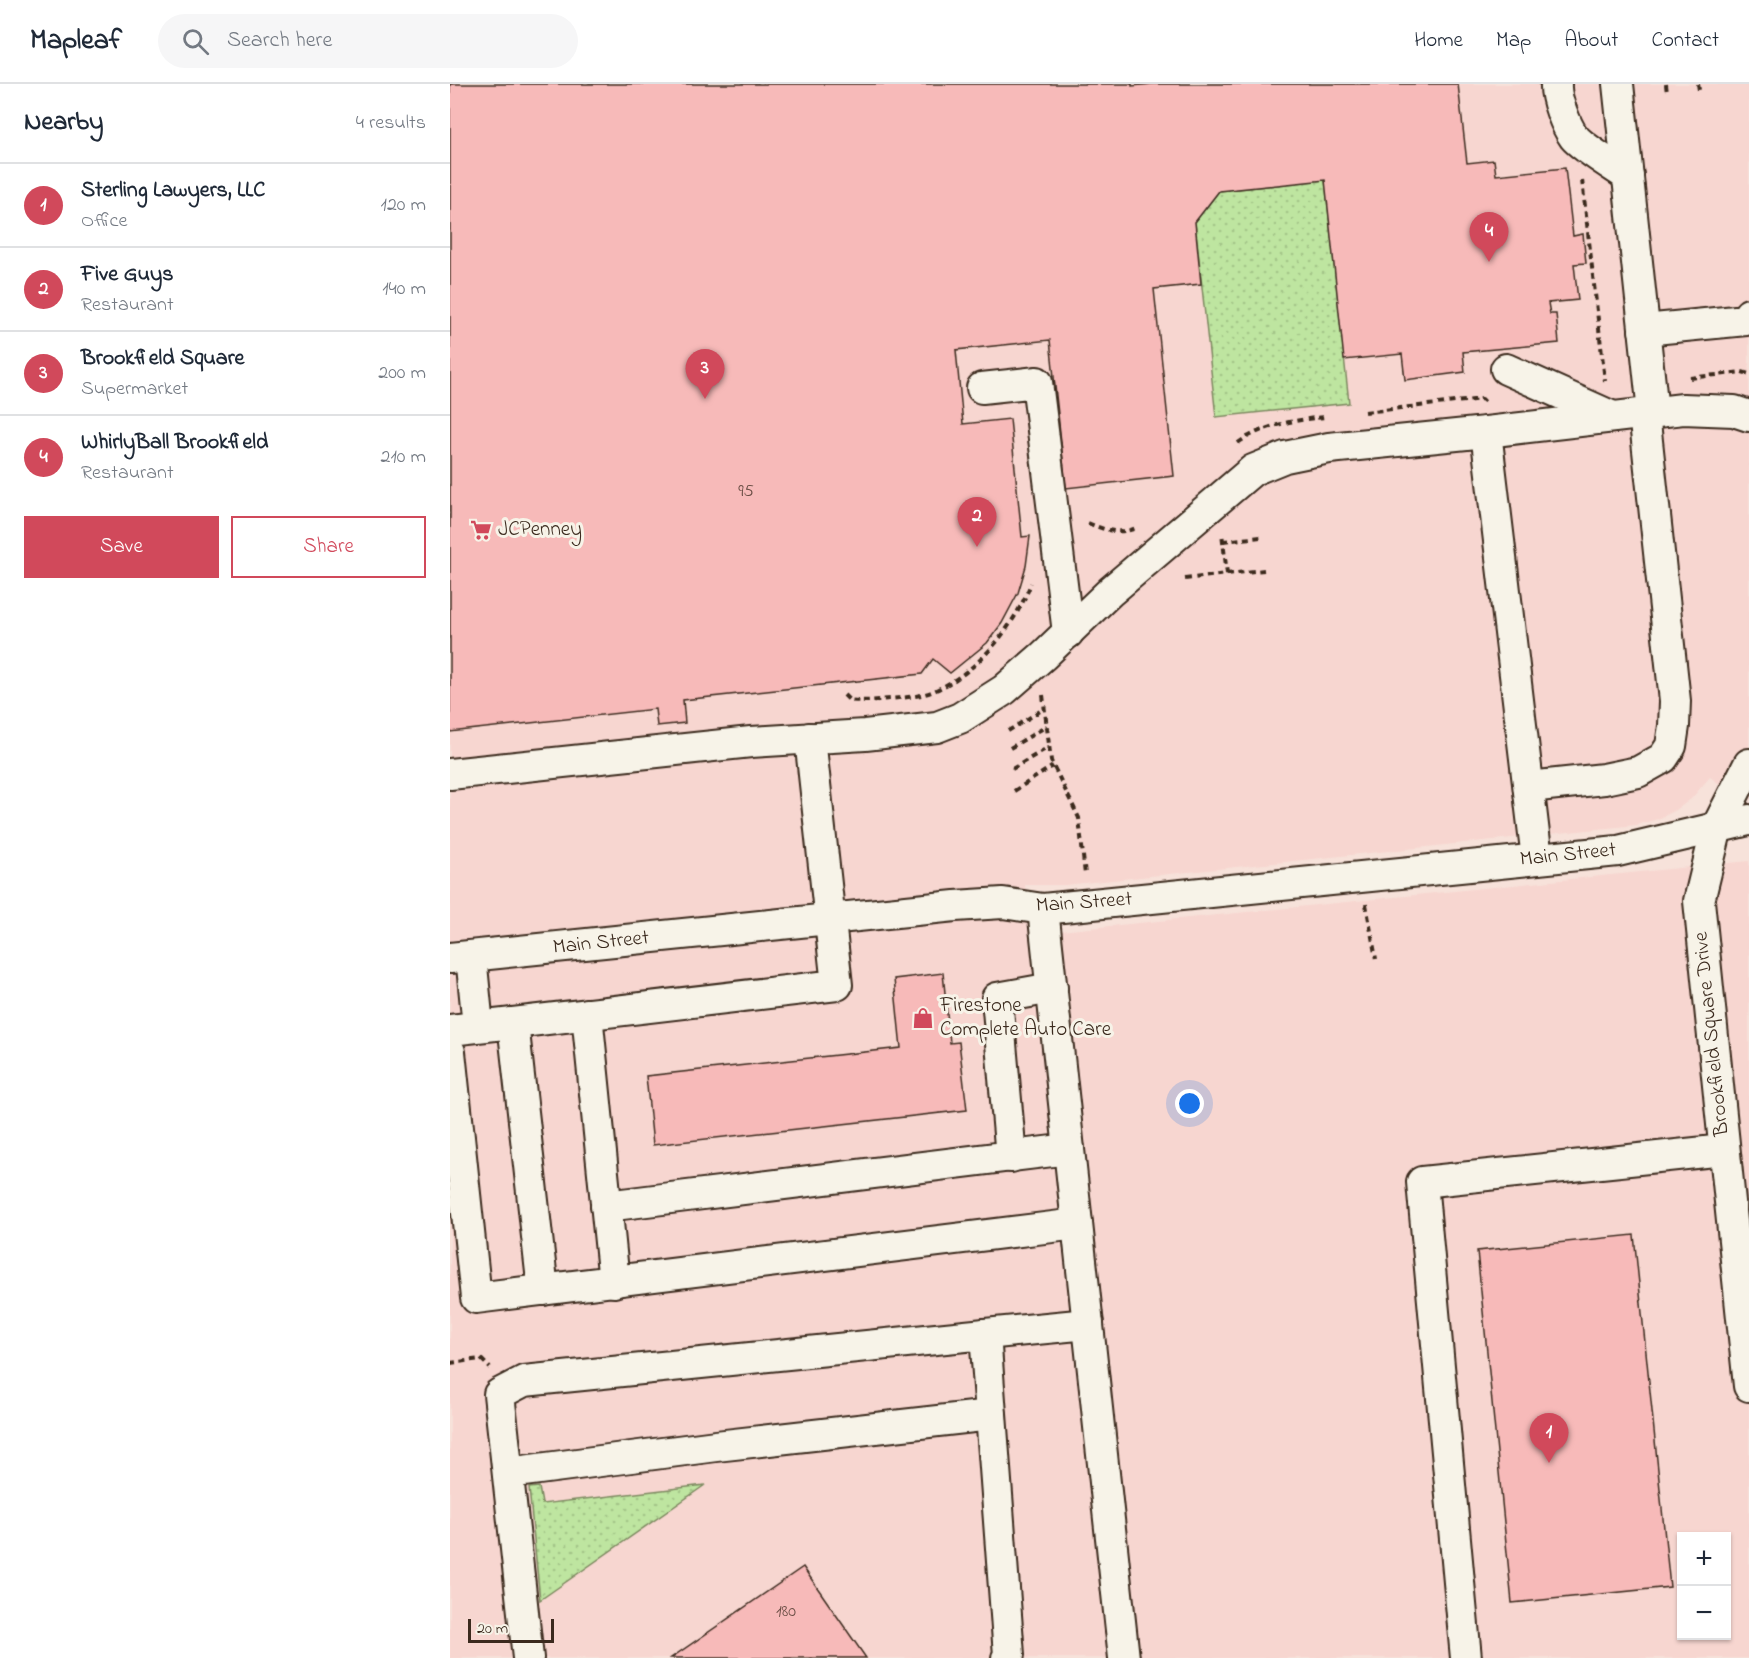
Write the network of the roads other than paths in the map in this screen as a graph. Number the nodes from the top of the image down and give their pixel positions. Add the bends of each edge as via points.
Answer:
1 (1556, 84) edge
2 (1618, 84) edge
3 (1628, 176) junction
4 (1749, 314) edge
5 (1644, 330) junction
6 (1506, 369) dead end
7 (982, 388) dead end
8 (1648, 413) junction
9 (1614, 417) junction
10 (1749, 417) edge
11 (1486, 432) junction
12 (1068, 633) junction
13 (810, 738) junction
14 (1749, 764) edge
15 (450, 774) edge
16 (1529, 787) junction
17 (1749, 820) edge
18 (1717, 827) junction
19 (1537, 859) junction
20 (1043, 909) junction
21 (830, 918) junction
22 (460, 957) edge
23 (1052, 988) junction
24 (587, 1014) junction
25 (513, 1023) junction
26 (464, 1028) edge
27 (450, 1052) edge
28 (1069, 1149) junction
29 (1724, 1150) junction
30 (1011, 1156) junction
31 (606, 1206) junction
32 (1077, 1224) junction
33 (1742, 1262) edge
34 (614, 1282) junction
35 (543, 1290) junction
36 (1088, 1324) junction
37 (986, 1334) junction
38 (1749, 1386) edge
39 (991, 1416) junction
40 (508, 1473) junction
41 (528, 1658) edge
42 (1007, 1658) edge
43 (1124, 1658) edge
44 (1466, 1658) edge

1 - 3 street via 1574,137
2 - 3 street
3 - 5 street
4 - 5 street via 1746,320
5 - 8 street
6 - 9 street
7 - 12 street via 1037,382
8 - 9 street
8 - 10 street via 1706,409 1734,411
8 - 16 street via 1675,701 1671,746 1663,758 1638,772
9 - 11 street
11 - 12 street via 1329,448 1285,457 1253,470 1111,591
11 - 16 street
12 - 13 street via 1004,690 960,718 937,727
13 - 15 street
13 - 21 street
14 - 18 street, Brookfield Square Drive
16 - 19 street
17 - 18 street, Main Street
18 - 19 street, Main Street via 1618,851
18 - 29 street, Brookfield Square Drive via 1699,902
19 - 20 street, Main Street
20 - 21 street, Main Street via 1003,903
20 - 23 street
21 - 22 street, Main Street
21 - 24 street via 837,985
22 - 26 street
23 - 28 street
23 - 30 street via 996,998
24 - 25 street
24 - 31 street
25 - 26 street
25 - 35 street
27 - 35 street via 476,1298
28 - 30 street
28 - 32 street
29 - 33 street, Brookfield Square Drive
29 - 44 street via 1422,1182
30 - 31 street
31 - 34 street
32 - 34 street
32 - 36 street
33 - 38 street, Brookfield Square Drive
34 - 35 street
36 - 37 street
36 - 43 street
37 - 39 street
37 - 40 street via 524,1381 499,1394
39 - 40 street
39 - 42 street
40 - 41 street

